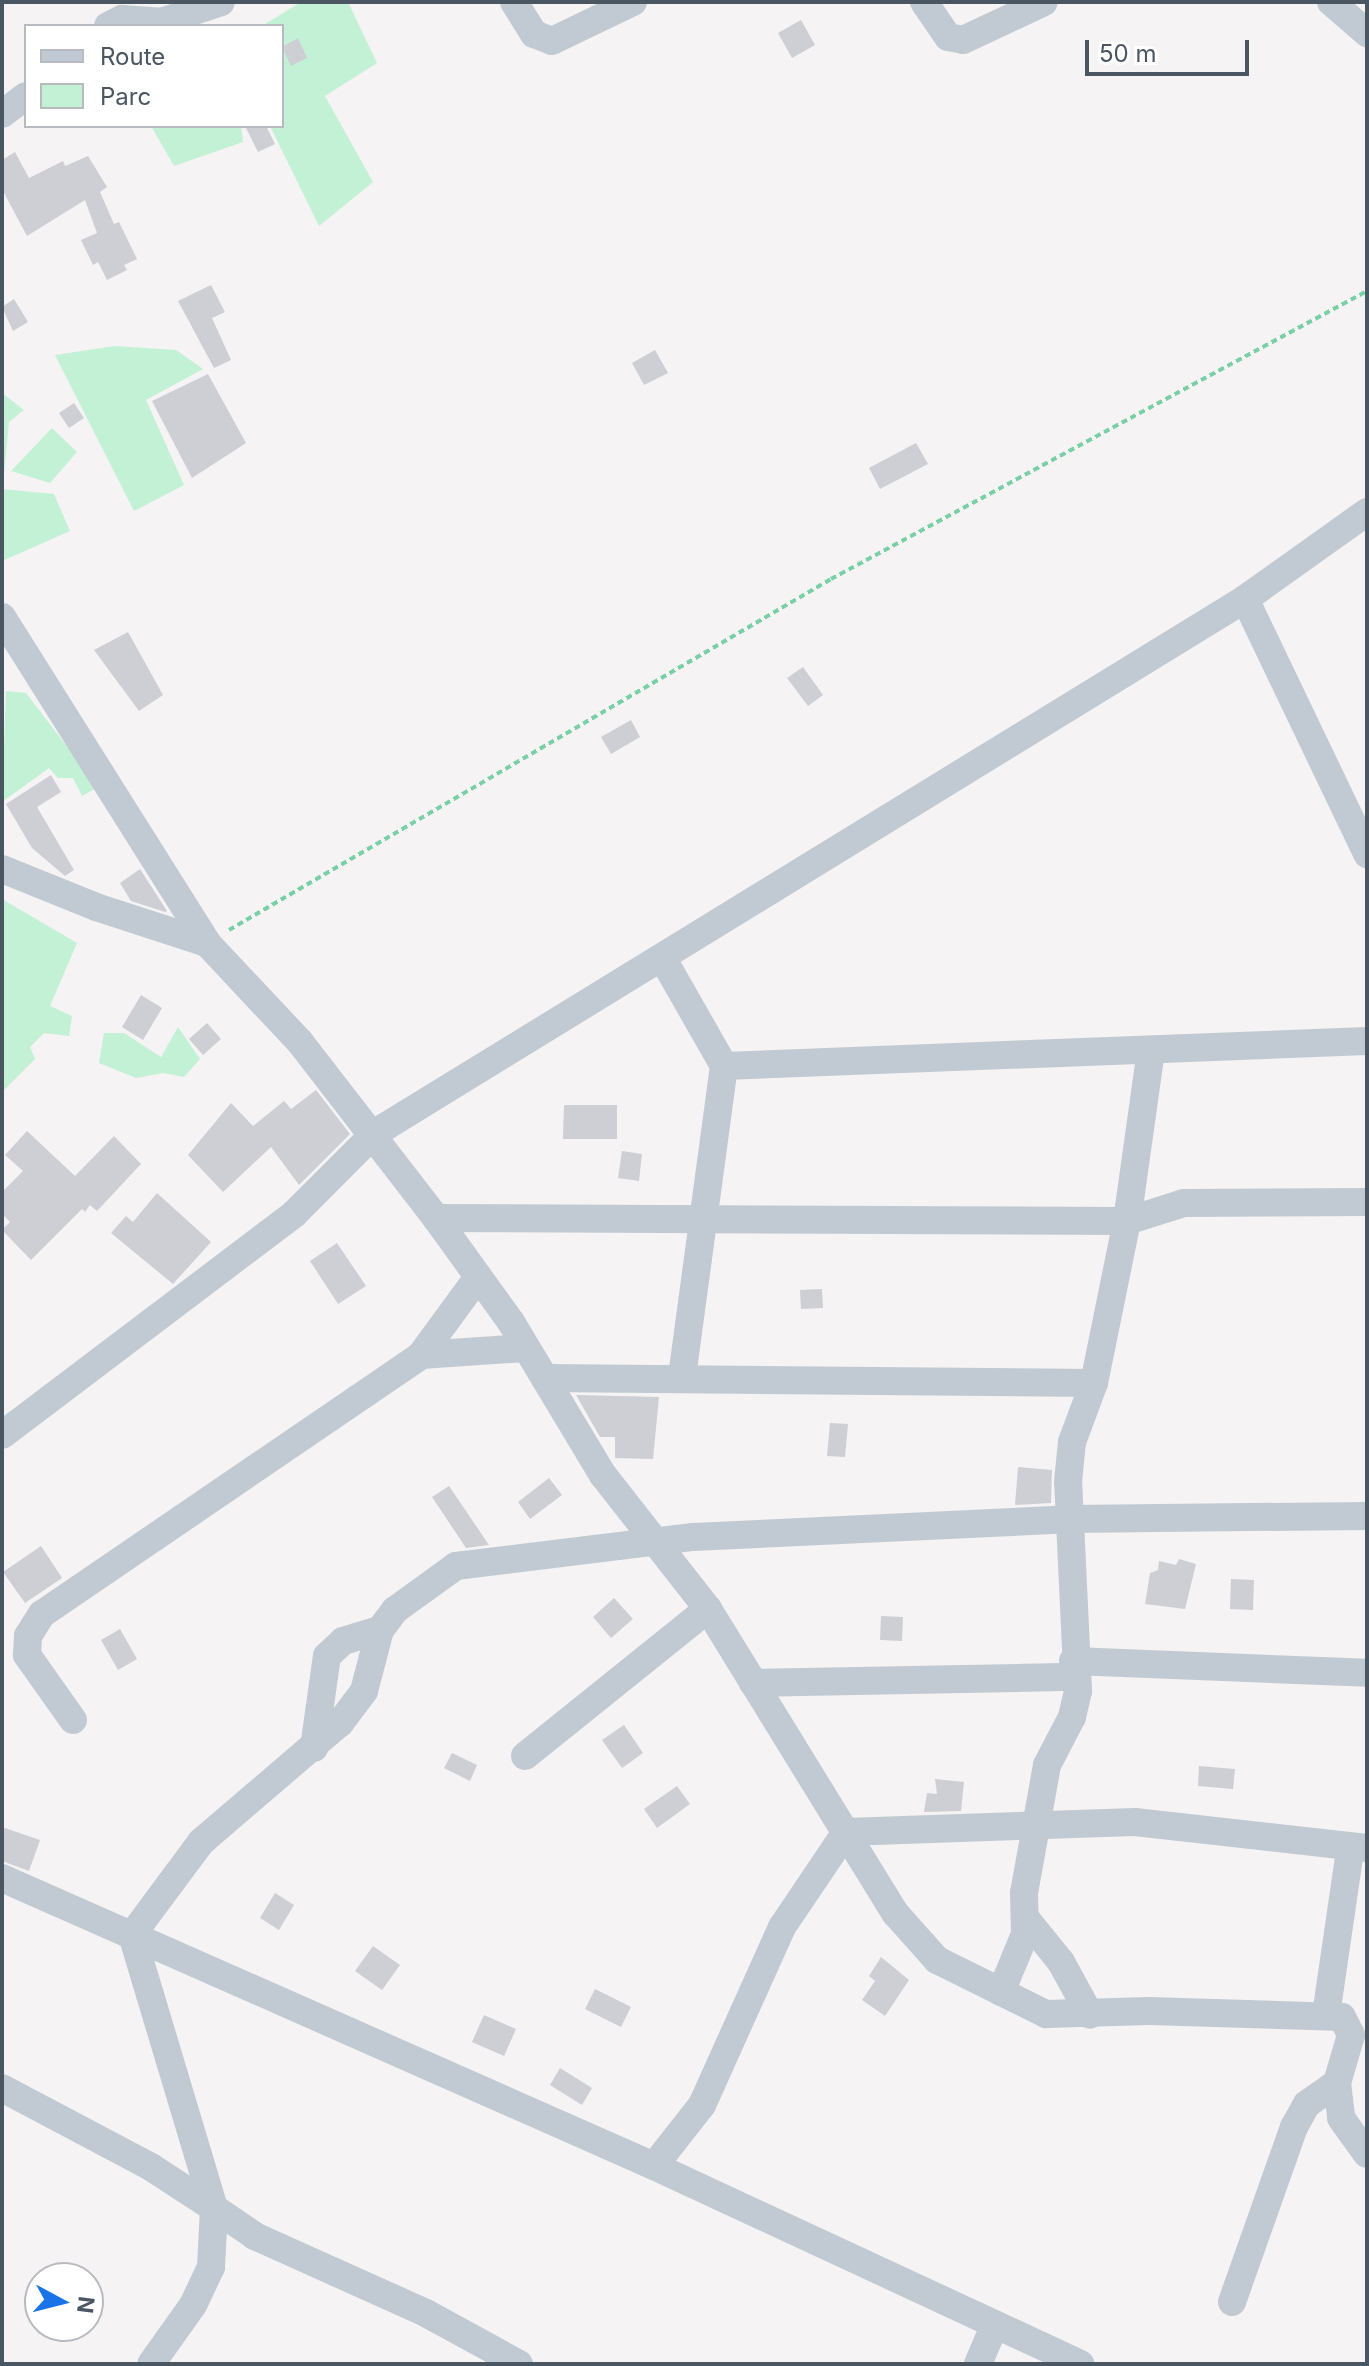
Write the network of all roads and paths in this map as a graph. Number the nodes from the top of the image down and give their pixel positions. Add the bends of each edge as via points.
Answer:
1 (221, 2) edge
2 (514, 2) edge
3 (633, 2) edge
4 (924, 2) edge
5 (1044, 2) edge
6 (1331, 2) edge
7 (112, 24) edge
8 (1367, 33) edge
9 (24, 98) edge
10 (2, 114) edge
11 (1367, 291) edge
12 (1367, 512) edge
13 (1245, 599) junction
14 (3, 620) edge
15 (1367, 854) edge
16 (2, 869) edge
17 (207, 943) junction
18 (663, 959) junction
19 (1367, 1041) edge
20 (1151, 1050) junction
21 (724, 1066) junction
22 (375, 1133) junction
23 (1367, 1202) edge
24 (436, 1218) junction
25 (706, 1220) junction
26 (1127, 1221) junction
27 (478, 1277) junction
28 (526, 1348) junction
29 (421, 1355) junction
30 (545, 1378) junction
31 (682, 1378) junction
32 (1094, 1383) junction
33 (2, 1435) edge
34 (1367, 1516) edge
35 (1069, 1519) junction
36 (659, 1543) junction
37 (708, 1609) junction
38 (380, 1630) junction
39 (1073, 1669) junction
40 (1367, 1673) edge
41 (753, 1683) junction
42 (73, 1720) dead end
43 (314, 1748) junction
44 (525, 1756) dead end
45 (1036, 1827) junction
46 (846, 1832) junction
47 (1358, 1849) edge
48 (2, 1878) edge
49 (1027, 1920) junction
50 (132, 1935) junction
51 (1001, 1992) junction
52 (1090, 2015) junction
53 (1326, 2015) junction
54 (1337, 2083) junction
55 (2, 2088) edge
56 (1367, 2154) edge
57 (654, 2166) junction
58 (214, 2208) junction
59 (1232, 2302) dead end
60 (995, 2324) junction
61 (151, 2364) edge
62 (519, 2364) edge
63 (978, 2364) edge
64 (1080, 2364) edge

1 - 7 street via 161,22 122,19
2 - 3 street via 534,34 552,41
4 - 5 street via 948,37 963,40
6 - 8 street
9 - 10 street
11 - 17 path via 831,579
12 - 13 street
13 - 15 street
13 - 18 street
14 - 17 street
16 - 17 street
17 - 22 street
18 - 21 street
18 - 22 street
19 - 20 street
20 - 21 street
20 - 26 street
21 - 25 street
22 - 24 street
22 - 33 street via 294,1214
23 - 26 street via 1184,1203
24 - 25 street
24 - 27 street
25 - 26 street
25 - 31 street
26 - 32 street
27 - 28 street
27 - 29 street
28 - 29 street
28 - 30 street
29 - 42 street via 42,1614 28,1636 27,1655
30 - 31 street
30 - 36 street via 603,1475
31 - 32 street
32 - 35 street via 1072,1442
34 - 35 street
35 - 36 street via 803,1528
35 - 39 street
36 - 37 street
36 - 38 street via 456,1566 395,1610
37 - 41 street
37 - 44 street
38 - 43 street via 364,1691
38 - 43 street via 343,1641 327,1656
39 - 40 street
39 - 41 street
39 - 45 street via 1078,1691 1072,1717 1047,1765
41 - 46 street
43 - 50 street via 201,1842
45 - 46 street
45 - 47 street via 1135,1822
45 - 49 street via 1024,1893
46 - 51 street via 896,1914 937,1960
46 - 57 street via 782,1927 702,2105
47 - 53 street
48 - 50 street
49 - 51 street
49 - 52 street via 1061,1962
50 - 57 street
50 - 58 street
51 - 52 street via 1046,2014
52 - 53 street
53 - 54 street via 1342,2017 1351,2035
54 - 56 street via 1341,2118
54 - 59 street via 1307,2104 1294,2127
55 - 58 street via 151,2167
57 - 60 street
58 - 61 street via 211,2267 193,2305
58 - 62 street via 255,2236 426,2313
60 - 63 street
60 - 64 street

